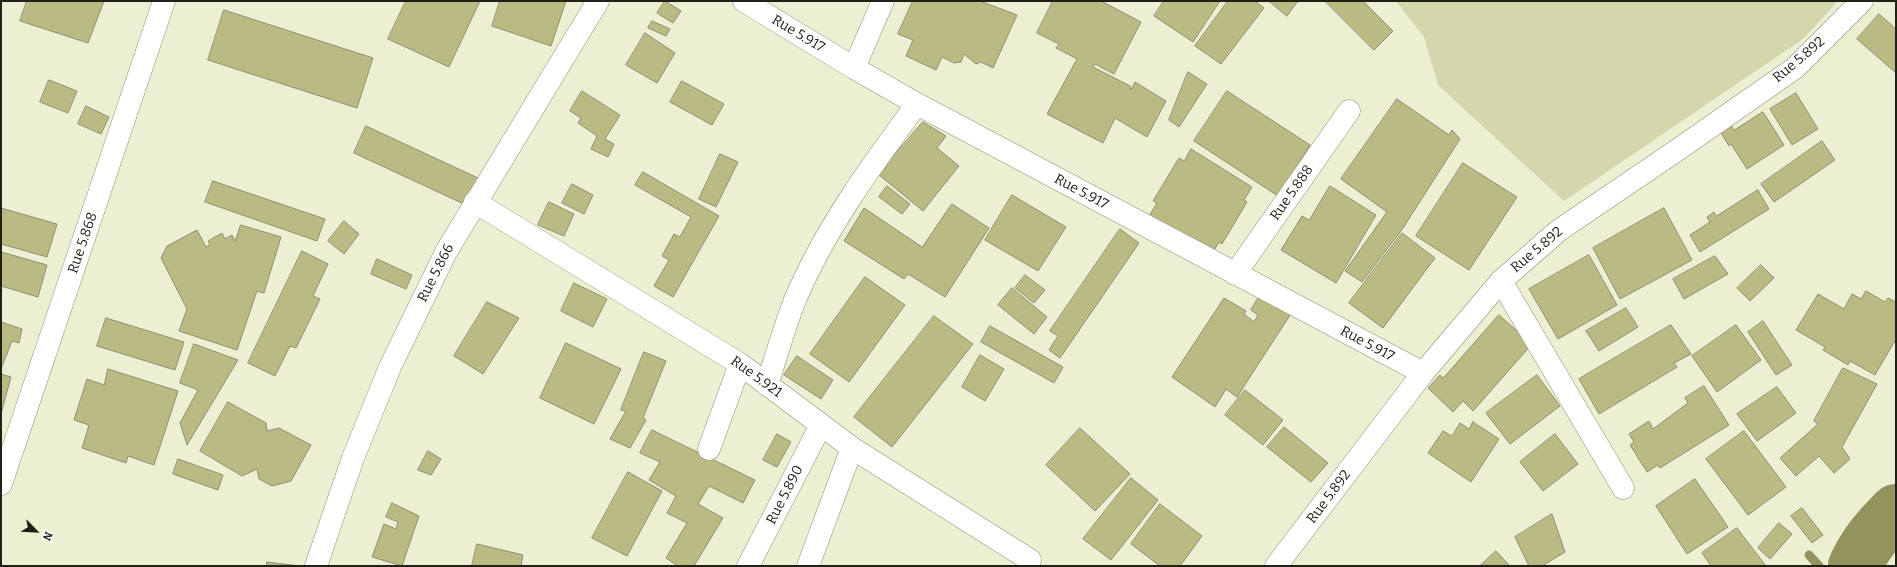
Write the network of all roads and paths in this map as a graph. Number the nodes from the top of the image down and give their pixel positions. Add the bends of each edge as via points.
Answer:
1 (164, 1) edge
2 (598, 1) edge
3 (744, 1) edge
4 (883, 1) edge
5 (1862, 1) edge
6 (854, 68) junction
7 (917, 104) junction
8 (1349, 111) dead end
9 (475, 202) junction
10 (1235, 274) junction
11 (1501, 281) junction
12 (740, 364) junction
13 (1423, 373) junction
14 (767, 385) junction
15 (821, 425) junction
16 (852, 448) junction
17 (709, 449) dead end
18 (1, 484) edge
19 (1623, 488) dead end
20 (1030, 560) dead end
21 (316, 566) edge
22 (748, 566) edge
23 (808, 566) edge
24 (1276, 566) edge

1 - 18 street, Rue 5.868
2 - 9 street, Rue 5.866
3 - 6 street, Rue 5.917
4 - 6 street
5 - 11 street, Rue 5.892 via 1795,68 1558,231
6 - 7 street, Rue 5.917
7 - 10 street, Rue 5.917
7 - 14 street via 858,183 826,236 795,301
8 - 10 street, Rue 5.888
9 - 12 street, Rue 5.921
9 - 21 street, Rue 5.866 via 446,252 390,367 353,458
10 - 13 street, Rue 5.917
11 - 13 street, Rue 5.892
11 - 19 street
12 - 14 street, Rue 5.921
12 - 17 street
13 - 24 street, Rue 5.892
14 - 15 street, Rue 5.921
15 - 16 street, Rue 5.921
15 - 22 street, Rue 5.890
16 - 20 street, Rue 5.921
16 - 23 street

